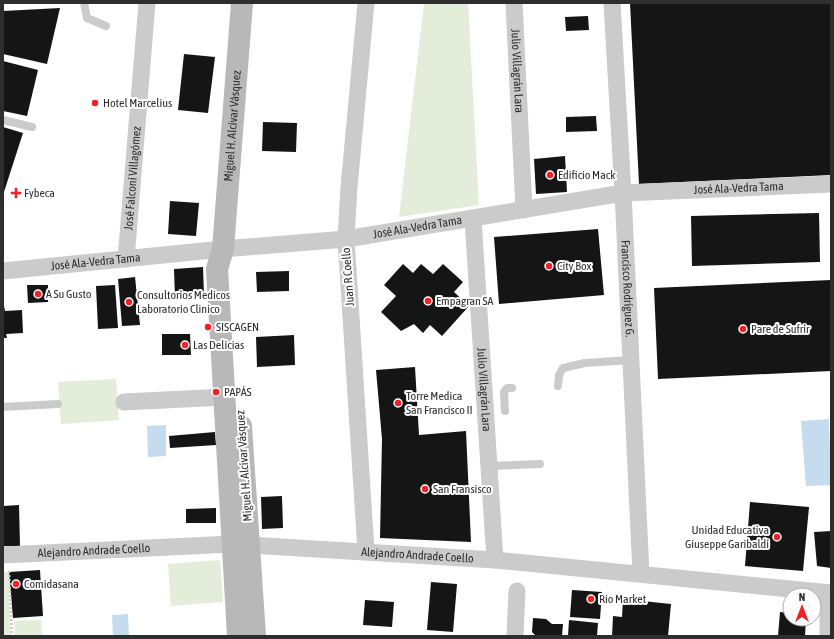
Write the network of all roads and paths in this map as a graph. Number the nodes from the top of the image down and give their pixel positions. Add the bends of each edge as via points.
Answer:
1 (84, 3) edge
2 (147, 3) edge
3 (242, 3) edge
4 (366, 3) edge
5 (514, 3) edge
6 (612, 3) edge
7 (106, 26) dead end
8 (3, 120) edge
9 (32, 127) dead end
10 (831, 184) edge
11 (623, 193) junction
12 (524, 210) junction
13 (473, 219) junction
14 (346, 239) junction
15 (223, 249) junction
16 (126, 259) junction
17 (3, 270) edge
18 (631, 360) junction
19 (558, 386) dead end
20 (512, 388) dead end
21 (225, 397) junction
22 (124, 402) dead end
23 (58, 404) dead end
24 (3, 407) edge
25 (505, 411) dead end
26 (540, 464) dead end
27 (489, 466) junction
28 (241, 545) junction
29 (366, 551) junction
30 (6, 555) edge
31 (495, 560) junction
32 (641, 574) junction
33 (517, 591) dead end
34 (830, 593) edge
35 (12, 636) edge
36 (238, 636) edge
37 (255, 636) edge
38 (515, 636) edge
39 (828, 636) edge

1 - 7 lane via 87,18
2 - 16 street, José Falconí Villagómez
3 - 15 street, Miguel H. Alcívar Vásquez
4 - 14 street, Juan R Coello
5 - 12 street, Julio Villagrán Lara
6 - 11 street, Francísco Rodríguez G.
8 - 9 lane
10 - 11 street, José Ala-Vedra Tama
11 - 12 street, José Ala-Vedra Tama
11 - 18 street, Francísco Rodríguez G.
12 - 13 street, José Ala-Vedra Tama
13 - 14 street, José Ala-Vedra Tama
13 - 27 street, Julio Villagrán Lara
14 - 15 street, José Ala-Vedra Tama
14 - 29 street, Juan R Coello
15 - 16 street, José Ala-Vedra Tama
15 - 21 street, Miguel H. Alcívar Vásquez via 217,269
15 - 28 street, Miguel H. Alcívar Vásquez via 229,266
16 - 17 street, José Ala-Vedra Tama
18 - 19 lane via 585,363 563,368 558,375
18 - 32 street, Francísco Rodríguez G.
20 - 25 lane via 507,388 504,392
21 - 22 street
21 - 28 street, Miguel H. Alcívar Vásquez
23 - 24 lane
26 - 27 lane
27 - 31 street, Julio Villagrán Lara
28 - 29 street, Alejandro Andrade Coello
28 - 30 street, Alejandro Andrade Coello
28 - 36 street, Miguel H. Alcívar Vásquez
28 - 37 street, Miguel H. Alcívar Vásquez
29 - 31 street, Alejandro Andrade Coello
30 - 35 path
31 - 32 street, Alejandro Andrade Coello
32 - 34 street, Alejandro Andrade Coello
33 - 38 street
34 - 39 street

